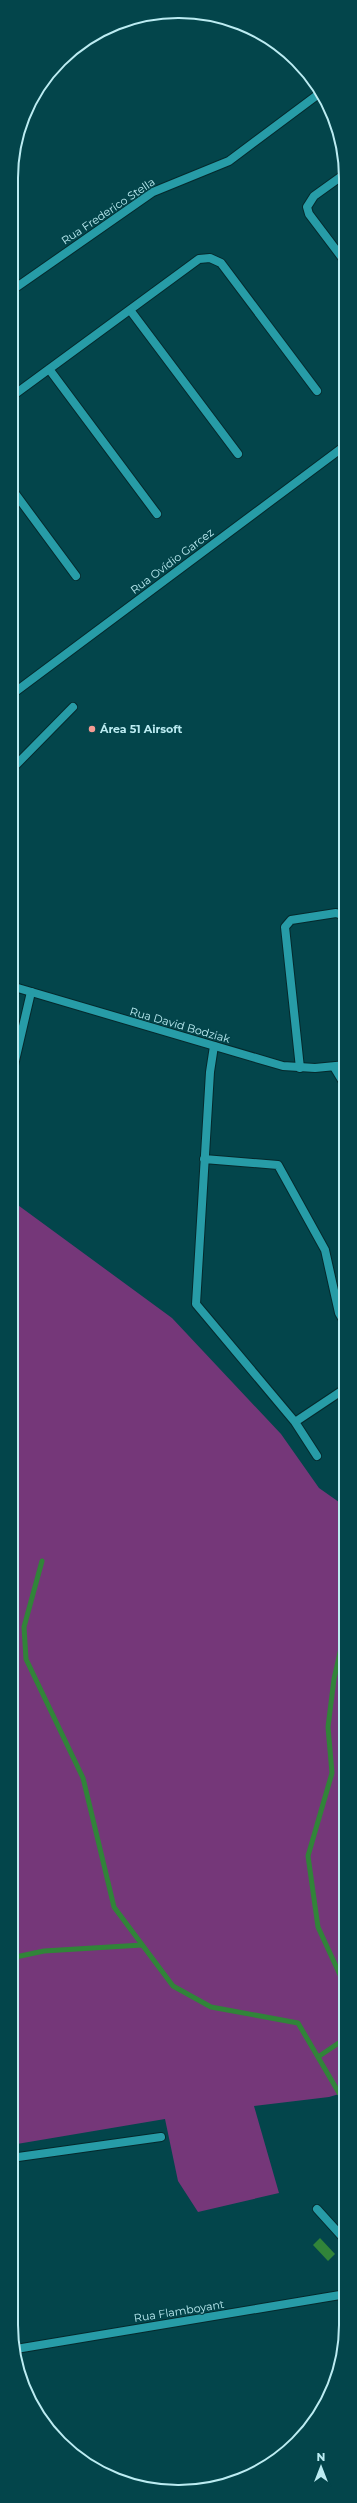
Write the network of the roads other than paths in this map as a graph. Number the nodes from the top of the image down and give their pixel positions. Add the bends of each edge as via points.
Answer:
1 (316, 96) edge
2 (339, 178) edge
3 (339, 254) edge
4 (18, 286) edge
5 (130, 310) junction
6 (49, 369) junction
7 (18, 390) edge
8 (316, 391) dead end
9 (339, 450) edge
10 (238, 454) dead end
11 (18, 497) edge
12 (157, 514) dead end
13 (76, 576) dead end
14 (18, 690) edge
15 (73, 707) dead end
16 (18, 763) edge
17 (339, 914) edge
18 (18, 988) edge
19 (31, 992) junction
20 (214, 1046) junction
21 (18, 1048) edge
22 (339, 1066) edge
23 (334, 1067) junction
24 (300, 1068) junction
25 (339, 1075) edge
26 (204, 1159) junction
27 (339, 1313) edge
28 (339, 1393) edge
29 (295, 1422) junction
30 (317, 1456) dead end
31 (161, 2137) dead end
32 (18, 2157) edge
33 (317, 2209) dead end
34 (339, 2233) edge
35 (339, 2295) edge
36 (20, 2348) edge

1 - 4 street, Rua Frederico Stella via 229,161 153,192
2 - 3 street via 314,196 307,207 309,214
5 - 6 street
5 - 8 street via 199,259 216,259
5 - 10 street
6 - 7 street
6 - 12 street
9 - 14 street, Rua Ovídio Garcez
11 - 13 street
15 - 16 street
17 - 24 street via 291,920 285,927
18 - 19 street, Rua David Bodziak
19 - 20 street, Rua David Bodziak
19 - 21 street
20 - 24 street, Rua David Bodziak via 282,1066
20 - 26 street
22 - 23 street, Rua David Bodziak
23 - 24 street, Rua David Bodziak
23 - 25 street
26 - 27 street via 278,1165 325,1250
26 - 29 street via 196,1304
28 - 29 street
29 - 30 street
31 - 32 street
33 - 34 street
35 - 36 street, Rua Flamboyant

